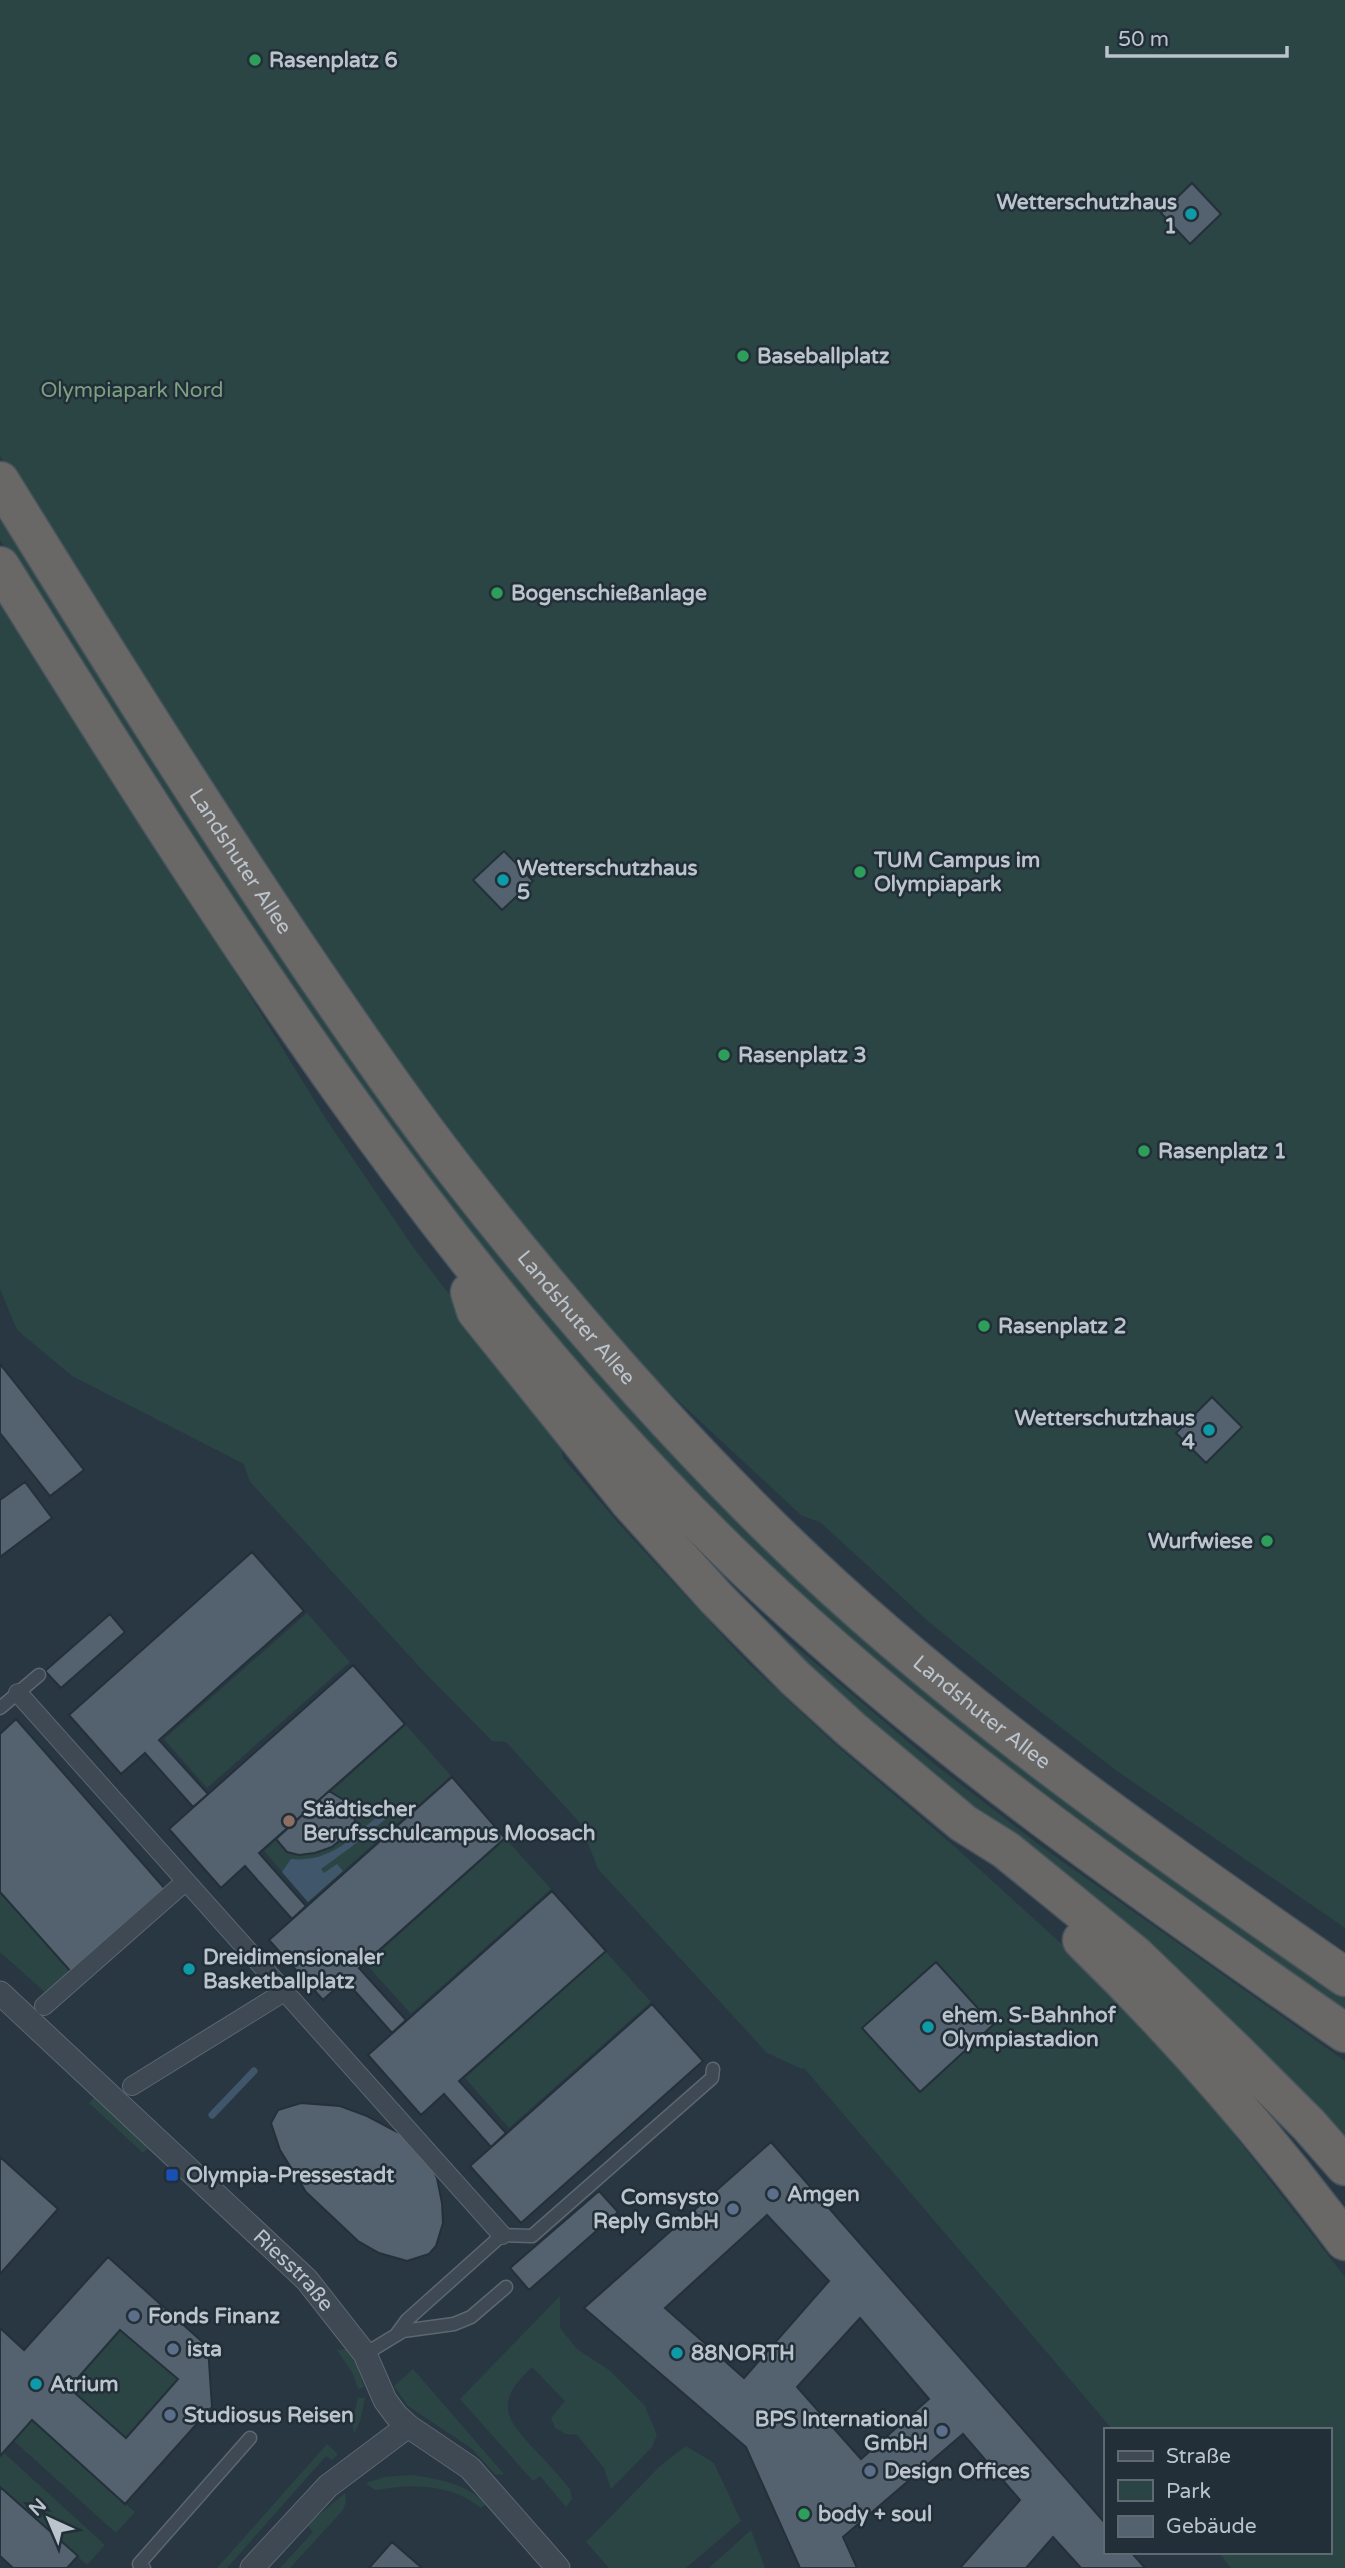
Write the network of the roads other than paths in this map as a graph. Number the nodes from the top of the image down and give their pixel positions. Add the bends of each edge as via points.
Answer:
1 (0, 481) edge
2 (0, 566) edge
3 (450, 1235) junction
4 (40, 1675) dead end
5 (18, 1693) junction
6 (0, 1709) edge
7 (963, 1823) junction
8 (186, 1881) junction
9 (1306, 1950) junction
10 (1345, 1968) edge
11 (1345, 1977) edge
12 (285, 1992) junction
13 (0, 1993) edge
14 (44, 2006) dead end
15 (1345, 2033) edge
16 (713, 2069) dead end
17 (132, 2087) dead end
18 (1345, 2166) edge
19 (502, 2235) junction
20 (1345, 2241) edge
21 (506, 2287) dead end
22 (396, 2335) junction
23 (365, 2354) junction
24 (408, 2426) junction
25 (250, 2438) dead end
26 (139, 2566) edge
27 (252, 2568) edge
28 (558, 2568) edge

1 - 9 highway, Landshuter Allee via 177,763 348,1020 454,1169 617,1366 773,1530 925,1666 1033,1754
2 - 3 highway via 240,943
3 - 7 highway via 476,1311 629,1501 795,1678
3 - 15 highway via 592,1408 730,1553 811,1628 1005,1790
4 - 5 lane
5 - 6 lane
5 - 8 street
7 - 18 highway via 1006,1850 1135,1955
7 - 20 highway via 1177,2038 1242,2111
8 - 12 street
8 - 14 street
9 - 10 highway
9 - 11 highway, Landshuter Allee
12 - 17 street
12 - 19 street
13 - 23 street, Riesstraße via 290,2262
16 - 19 lane via 712,2078 532,2236
19 - 22 lane
21 - 22 lane via 471,2317
22 - 23 lane
23 - 24 street, Riesstraße via 385,2400
24 - 27 street via 328,2486
24 - 28 street, Riesstraße via 470,2468
25 - 26 lane

